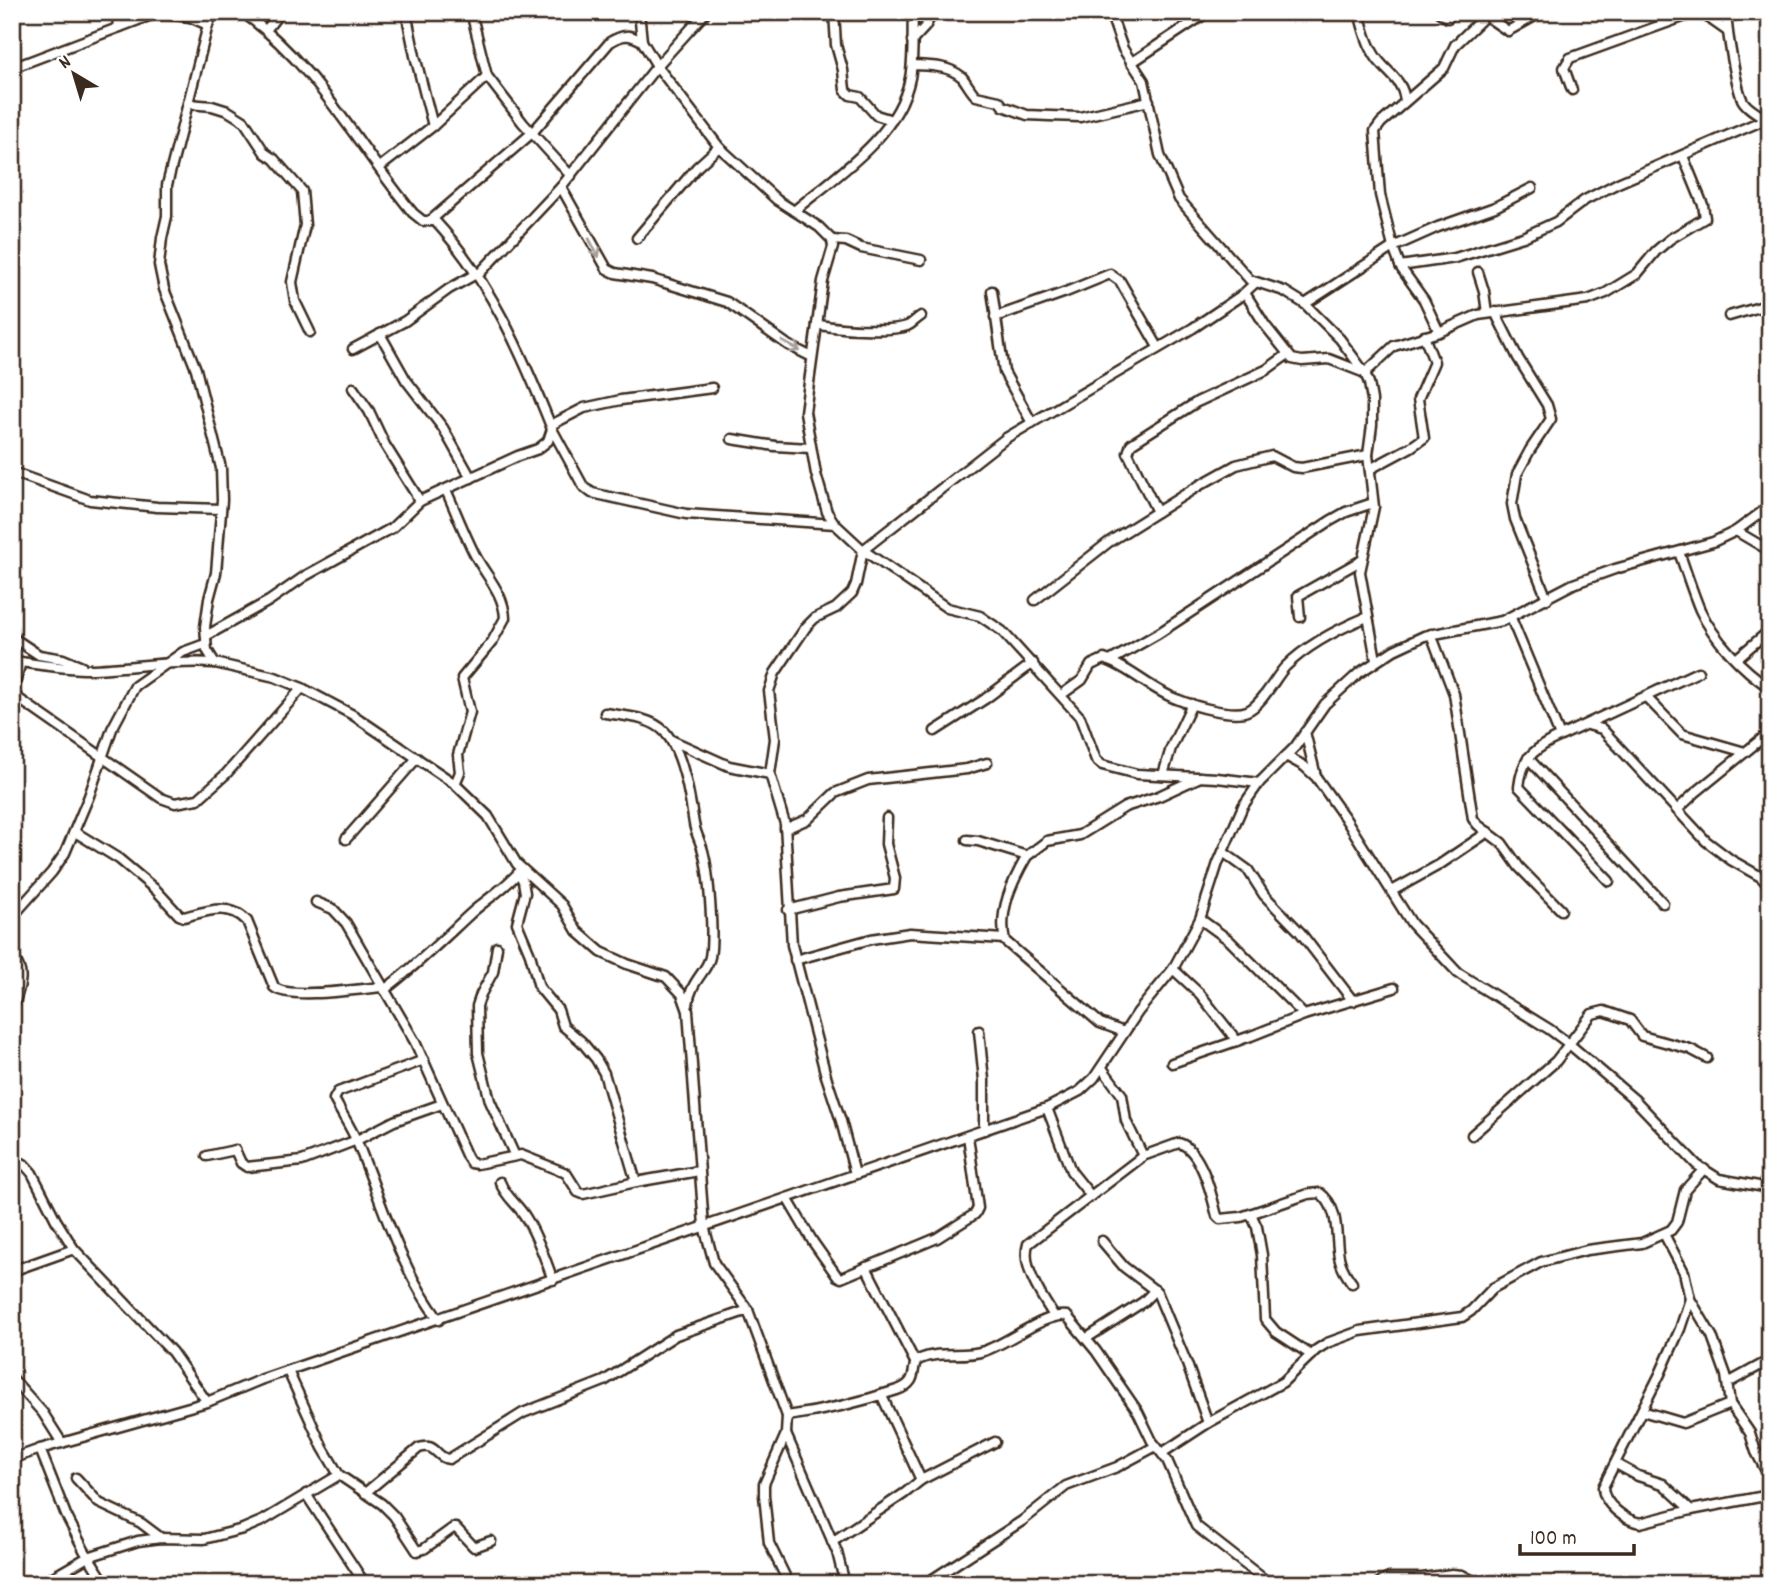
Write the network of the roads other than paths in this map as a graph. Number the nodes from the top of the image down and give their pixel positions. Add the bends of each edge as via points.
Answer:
1 (114, 12) edge
2 (213, 12) edge
3 (242, 12) edge
4 (280, 12) edge
5 (406, 12) edge
6 (471, 12) edge
7 (639, 12) edge
8 (706, 12) edge
9 (834, 12) edge
10 (913, 12) edge
11 (933, 12) edge
12 (1110, 12) edge
13 (1208, 12) edge
14 (1359, 12) edge
15 (1439, 12) edge
16 (1542, 12) edge
17 (1699, 12) edge
18 (1727, 12) edge
19 (1483, 14) edge
20 (1448, 18) dead end
21 (208, 24) junction
22 (120, 27) junction
23 (267, 29) junction
24 (1727, 31) junction
25 (642, 41) junction
26 (912, 41) junction
27 (1131, 63) junction
28 (912, 65) junction
29 (657, 66) junction
30 (12, 68) edge
31 (487, 76) junction
32 (1572, 90) dead end
33 (1405, 101) junction
34 (1149, 102) junction
35 (189, 104) junction
36 (892, 120) junction
37 (1768, 120) edge
38 (433, 126) junction
39 (532, 133) junction
40 (719, 147) junction
41 (1683, 156) junction
42 (380, 167) junction
43 (570, 176) junction
44 (561, 187) junction
45 (1532, 188) dead end
46 (794, 211) junction
47 (430, 221) junction
48 (637, 238) dead end
49 (832, 240) junction
50 (1393, 247) junction
51 (921, 260) dead end
52 (1400, 266) junction
53 (1478, 272) dead end
54 (477, 275) junction
55 (1255, 283) junction
56 (992, 291) dead end
57 (1245, 293) junction
58 (1305, 304) junction
59 (1770, 304) edge
60 (1491, 312) junction
61 (921, 316) dead end
62 (1728, 316) dead end
63 (995, 317) junction
64 (817, 324) junction
65 (310, 332) dead end
66 (1439, 332) junction
67 (380, 334) junction
68 (1424, 336) junction
69 (1158, 347) junction
70 (353, 349) dead end
71 (1287, 355) junction
72 (812, 356) junction
73 (1365, 373) junction
74 (353, 388) dead end
75 (712, 388) dead end
76 (1032, 423) junction
77 (552, 427) junction
78 (732, 439) dead end
79 (810, 448) junction
80 (1368, 455) junction
81 (1370, 469) junction
82 (12, 472) edge
83 (471, 478) junction
84 (446, 490) junction
85 (420, 501) junction
86 (1373, 503) junction
87 (1770, 506) edge
88 (221, 509) junction
89 (1157, 512) junction
90 (835, 524) junction
91 (1736, 531) junction
92 (863, 550) junction
93 (1770, 551) edge
94 (1679, 552) junction
95 (1362, 560) junction
96 (1547, 598) junction
97 (1035, 600) dead end
98 (1300, 617) dead end
99 (1367, 617) junction
100 (1511, 618) junction
101 (1770, 630) edge
102 (1431, 634) junction
103 (12, 637) edge
104 (206, 640) junction
105 (1736, 659) junction
106 (1377, 660) junction
107 (17, 661) edge
108 (1110, 661) junction
109 (171, 663) junction
110 (215, 663) junction
111 (1033, 663) junction
112 (87, 669) junction
113 (1698, 672) dead end
114 (302, 688) junction
115 (1770, 688) edge
116 (12, 694) edge
117 (1062, 695) junction
118 (1647, 698) junction
119 (1192, 704) junction
120 (604, 713) dead end
121 (1588, 725) junction
122 (935, 731) dead end
123 (1305, 732) junction
124 (1770, 733) edge
125 (1560, 737) junction
126 (671, 740) junction
127 (1745, 752) junction
128 (1286, 756) junction
129 (417, 758) junction
130 (1528, 758) junction
131 (103, 759) junction
132 (987, 763) dead end
133 (770, 774) junction
134 (1163, 775) junction
135 (1201, 777) junction
136 (1316, 777) junction
137 (1259, 783) junction
138 (455, 784) junction
139 (1677, 810) junction
140 (887, 818) dead end
141 (785, 829) junction
142 (75, 832) junction
143 (1488, 832) junction
144 (346, 839) dead end
145 (967, 840) dead end
146 (1223, 852) junction
147 (1027, 856) junction
148 (520, 871) junction
149 (1609, 881) dead end
150 (1770, 887) edge
151 (1392, 891) junction
152 (316, 902) dead end
153 (1663, 903) dead end
154 (788, 910) junction
155 (1561, 911) dead end
156 (12, 917) edge
157 (1199, 919) junction
158 (1003, 939) junction
159 (497, 947) dead end
160 (12, 956) edge
161 (795, 960) junction
162 (1173, 970) junction
163 (383, 988) junction
164 (1394, 988) dead end
165 (1353, 1002) junction
166 (12, 1011) edge
167 (688, 1011) junction
168 (1304, 1015) junction
169 (979, 1031) dead end
170 (1124, 1032) junction
171 (1237, 1041) junction
172 (1568, 1043) junction
173 (1707, 1058) dead end
174 (424, 1059) junction
175 (1172, 1063) dead end
176 (1102, 1068) junction
177 (442, 1104) junction
178 (1047, 1108) junction
179 (984, 1130) junction
180 (1472, 1135) dead end
181 (968, 1136) junction
182 (356, 1140) junction
183 (514, 1154) junction
184 (207, 1156) dead end
185 (1143, 1156) junction
186 (12, 1158) edge
187 (1704, 1169) junction
188 (699, 1171) junction
189 (855, 1174) junction
190 (500, 1182) dead end
191 (636, 1182) junction
192 (1770, 1188) edge
193 (1091, 1196) junction
194 (787, 1198) junction
195 (1251, 1214) junction
196 (704, 1226) junction
197 (1664, 1234) junction
198 (1102, 1241) dead end
199 (74, 1249) junction
200 (866, 1267) junction
201 (12, 1271) edge
202 (553, 1280) junction
203 (1352, 1283) dead end
204 (1155, 1290) junction
205 (1690, 1298) junction
206 (748, 1310) junction
207 (1054, 1316) junction
208 (439, 1320) junction
209 (1087, 1338) junction
210 (1311, 1355) junction
211 (1770, 1360) edge
212 (915, 1362) junction
213 (288, 1371) junction
214 (12, 1378) edge
215 (1728, 1383) junction
216 (881, 1394) junction
217 (207, 1402) junction
218 (1730, 1404) junction
219 (1642, 1411) junction
220 (787, 1416) junction
221 (1208, 1423) junction
222 (786, 1434) junction
223 (995, 1442) dead end
224 (62, 1443) junction
225 (40, 1449) junction
226 (1159, 1450) junction
227 (12, 1459) edge
228 (1616, 1464) junction
229 (1765, 1469) dead end
230 (339, 1475) junction
231 (76, 1478) dead end
232 (921, 1480) junction
233 (365, 1493) junction
234 (306, 1494) junction
235 (1770, 1495) edge
236 (1691, 1510) junction
237 (161, 1538) junction
238 (491, 1541) dead end
239 (832, 1542) junction
240 (88, 1557) junction
241 (1477, 1583) edge
242 (40, 1584) edge
243 (106, 1584) edge
244 (365, 1584) edge
245 (789, 1584) edge
246 (845, 1584) edge
247 (925, 1584) edge
248 (1270, 1584) edge
249 (1377, 1584) edge

1 - 22 street
2 - 21 street
3 - 23 street
4 - 23 street
5 - 38 street
6 - 31 street
7 - 25 street
8 - 29 street
9 - 36 street via 845,90 860,97 876,115
10 - 26 street
11 - 26 street
12 - 27 street
13 - 27 street
14 - 33 street via 1372,50 1401,84
15 - 20 street
16 - 19 street via 1508,32
17 - 24 street
17 - 32 street via 1570,58 1564,68
18 - 24 street
19 - 33 street via 1455,45 1444,68
21 - 22 street via 157,13
21 - 35 street
22 - 30 street
23 - 42 street via 308,71
24 - 37 street via 1743,100
25 - 29 street
25 - 39 street via 622,35 610,42
26 - 28 street
27 - 34 street via 1144,81
28 - 34 street via 952,70 976,96 1027,114 1080,117
28 - 36 street
29 - 40 street
29 - 43 street
31 - 38 street
31 - 39 street
33 - 50 street via 1374,136 1380,195
34 - 55 street via 1160,155 1179,199 1242,274
35 - 65 street via 212,106 244,121 265,153 302,191 305,225 292,282 295,301
35 - 88 street via 167,185 159,265 196,369 214,438 221,468
36 - 46 street via 851,164
37 - 41 street
38 - 42 street
39 - 43 street
39 - 47 street
40 - 46 street
40 - 48 street
41 - 52 street via 1601,191 1556,222 1523,237 1455,258
41 - 60 street via 1705,217 1662,245 1637,274 1593,299
42 - 47 street via 413,213
43 - 44 street
44 - 54 street
44 -> 72 street via 607,269 727,302 788,345
45 - 50 street
46 - 49 street
47 - 54 street via 435,221
49 - 51 street
49 - 64 street
50 - 52 street
50 - 58 street
52 - 66 street
53 - 60 street
54 - 67 street
54 - 77 street via 504,320
55 - 57 street
55 - 58 street via 1279,289
56 - 63 street
57 - 69 street
57 - 71 street
58 - 73 street
59 - 62 street
60 - 66 street
60 - 96 street via 1552,419 1517,474 1512,504
61 - 64 street via 897,328
63 - 69 street via 1110,274 1120,281
63 - 76 street via 1005,377
64 - 72 street
66 - 68 street
67 - 70 street
67 - 83 street
68 - 73 street via 1394,346
68 - 81 street via 1434,362 1418,400 1424,438
69 - 76 street
71 - 73 street via 1302,361 1329,359
71 - 89 street via 1266,370 1197,402 1131,444 1128,453
72 - 79 street via 805,412
73 - 80 street via 1372,400
74 - 85 street
75 - 77 street via 584,408
76 - 92 street via 991,448
77 - 83 street via 548,441 538,449
77 - 90 street via 583,486 592,494 686,514
78 - 79 street
79 - 90 street via 827,512
80 - 81 street
80 - 89 street via 1302,468 1275,457 1260,458 1236,465
81 - 86 street
82 - 88 street via 90,500
83 - 84 street
84 - 85 street
84 - 138 street via 499,596 505,618 462,678 470,712
85 - 104 street via 393,527 305,576
86 - 95 street
86 - 108 street via 1330,521
87 - 91 street
88 - 104 street
89 - 97 street via 1108,542
90 - 92 street
91 - 93 street
91 - 94 street
92 - 111 street via 947,608 989,621
92 - 133 street via 852,593 806,627 770,683 768,700 775,739
94 - 96 street via 1594,576
94 - 105 street via 1701,612
95 - 98 street via 1298,596
95 - 99 street
96 - 100 street
99 - 106 street
99 - 119 street via 1341,628 1286,666 1248,711 1232,713
100 - 102 street
100 - 125 street
101 - 105 street
102 - 106 street
102 - 143 street via 1454,694 1473,819
103 - 112 street via 39,655
104 - 109 street
104 - 110 street
105 - 115 street
106 - 123 street via 1325,704
107 - 112 street
107 - 116 street
108 - 117 street via 1091,665 1082,680
108 - 119 street via 1154,689
109 - 110 street
109 - 112 street
109 - 131 street via 135,686 111,729
110 - 114 street
111 - 117 street
111 - 122 street
113 - 118 street
114 - 129 street via 354,715
114 - 131 street via 198,799 175,803 161,798
116 - 131 street
117 - 134 street via 1082,720 1098,762 1118,770
118 - 121 street
118 - 127 street via 1682,734
119 - 134 street
120 - 126 street via 649,722
121 - 125 street
121 - 139 street via 1602,729
123 - 128 street
123 - 136 street
124 - 127 street
125 - 130 street
126 - 133 street via 729,766
126 - 167 street via 705,858 710,921 710,959 692,985
127 - 139 street
128 - 136 street
128 - 137 street
129 - 138 street
129 - 144 street
130 - 149 street via 1519,787
130 - 153 street
131 - 142 street
132 - 141 street via 868,780 833,794 808,819
133 - 141 street
134 - 135 street
135 - 137 street
135 - 147 street via 1125,807 1080,835 1047,841
136 - 151 street
137 - 146 street via 1243,806
138 - 148 street via 488,816
139 - 150 street via 1706,841
140 - 154 street via 886,844 894,889
141 - 154 street
142 - 156 street via 52,872
142 - 163 street via 119,859 179,915 215,909 240,913 277,990
143 - 151 street
143 - 155 street
145 - 147 street
146 - 157 street
146 - 165 street via 1248,870
147 - 158 street via 1005,902
148 - 163 street
148 - 167 street via 562,905 577,931 601,952 668,979 682,994
148 - 191 street via 525,893 517,923 539,987 558,1010 563,1026 581,1041 604,1073
151 - 172 street via 1418,931 1458,973
152 - 163 street via 342,917
154 - 161 street
157 - 162 street
157 - 168 street via 1229,940
158 - 161 street via 910,933
158 - 170 street via 1100,1023
159 - 183 street via 493,972 477,1006 478,1053 490,1101
160 - 166 street via 22,974
161 - 189 street
162 - 170 street
162 - 171 street via 1200,994
163 - 174 street
164 - 165 street
165 - 168 street
167 - 188 street
168 - 171 street
169 - 179 street
170 - 176 street
171 - 175 street
172 - 173 street via 1590,1015 1604,1011 1632,1021 1642,1036
172 - 180 street via 1548,1070
172 - 187 street via 1636,1100
174 - 177 street
174 - 182 street via 334,1095
176 - 178 street via 1080,1091
176 - 185 street via 1122,1095 1126,1121
177 - 182 street
177 - 183 street via 471,1163
178 - 179 street
178 - 193 street via 1071,1171
179 - 181 street
181 - 189 street
181 - 200 street via 978,1208 975,1214 937,1238
182 - 184 street via 285,1164 243,1166 232,1150
182 - 208 street via 405,1262
183 - 191 street via 560,1169 580,1194
185 - 193 street
185 - 195 street via 1182,1143 1204,1175 1217,1216 1222,1220
186 - 199 street via 32,1173
187 - 192 street via 1719,1179
187 - 197 street via 1685,1190 1676,1222
188 - 191 street
188 - 196 street
189 - 194 street
190 - 202 street via 533,1228
193 - 207 street via 1027,1246 1034,1280
194 - 196 street
194 - 200 street via 838,1278
195 - 203 street via 1320,1193 1332,1206 1339,1256
195 - 210 street via 1262,1255 1265,1319
196 - 202 street
196 - 206 street via 714,1263
197 - 205 street via 1684,1272
197 - 210 street via 1642,1243 1541,1262 1493,1288 1462,1317 1354,1332
198 - 204 street via 1124,1267
199 - 201 street
199 - 217 street via 172,1352
200 - 212 street
202 - 208 street
204 - 209 street
204 - 221 street
205 - 215 street via 1712,1336
205 - 219 street
206 - 220 street
206 - 233 street via 676,1335 604,1381 523,1413 449,1459 432,1447 419,1448
207 - 209 street via 1068,1316
207 - 212 street via 984,1352 941,1354
208 - 213 street
209 - 226 street
210 - 221 street via 1283,1382
211 - 215 street
212 - 216 street via 914,1375 906,1386
213 - 217 street
213 - 230 street
214 - 224 street
215 - 218 street
216 - 220 street
216 - 232 street
217 - 224 street
218 - 219 street via 1683,1423
218 - 229 street
219 - 228 street
220 - 222 street
221 - 226 street
222 - 239 street
222 - 245 street via 764,1484 764,1517 769,1542
223 - 232 street
224 - 225 street
225 - 227 street
225 - 240 street
226 - 247 street via 1066,1486 1022,1521
226 - 248 street via 1196,1526
228 - 236 street via 1665,1485
228 - 236 street via 1603,1495 1633,1522
230 - 233 street
230 - 234 street
231 - 237 street via 99,1503 141,1522
232 - 239 street
233 - 238 street via 394,1516 417,1551 453,1528 474,1547
234 - 237 street via 243,1529 204,1539
234 - 244 street
235 - 236 street
237 - 240 street
239 - 246 street
240 - 242 street
240 - 243 street
241 - 249 street via 1452,1574 1388,1578

